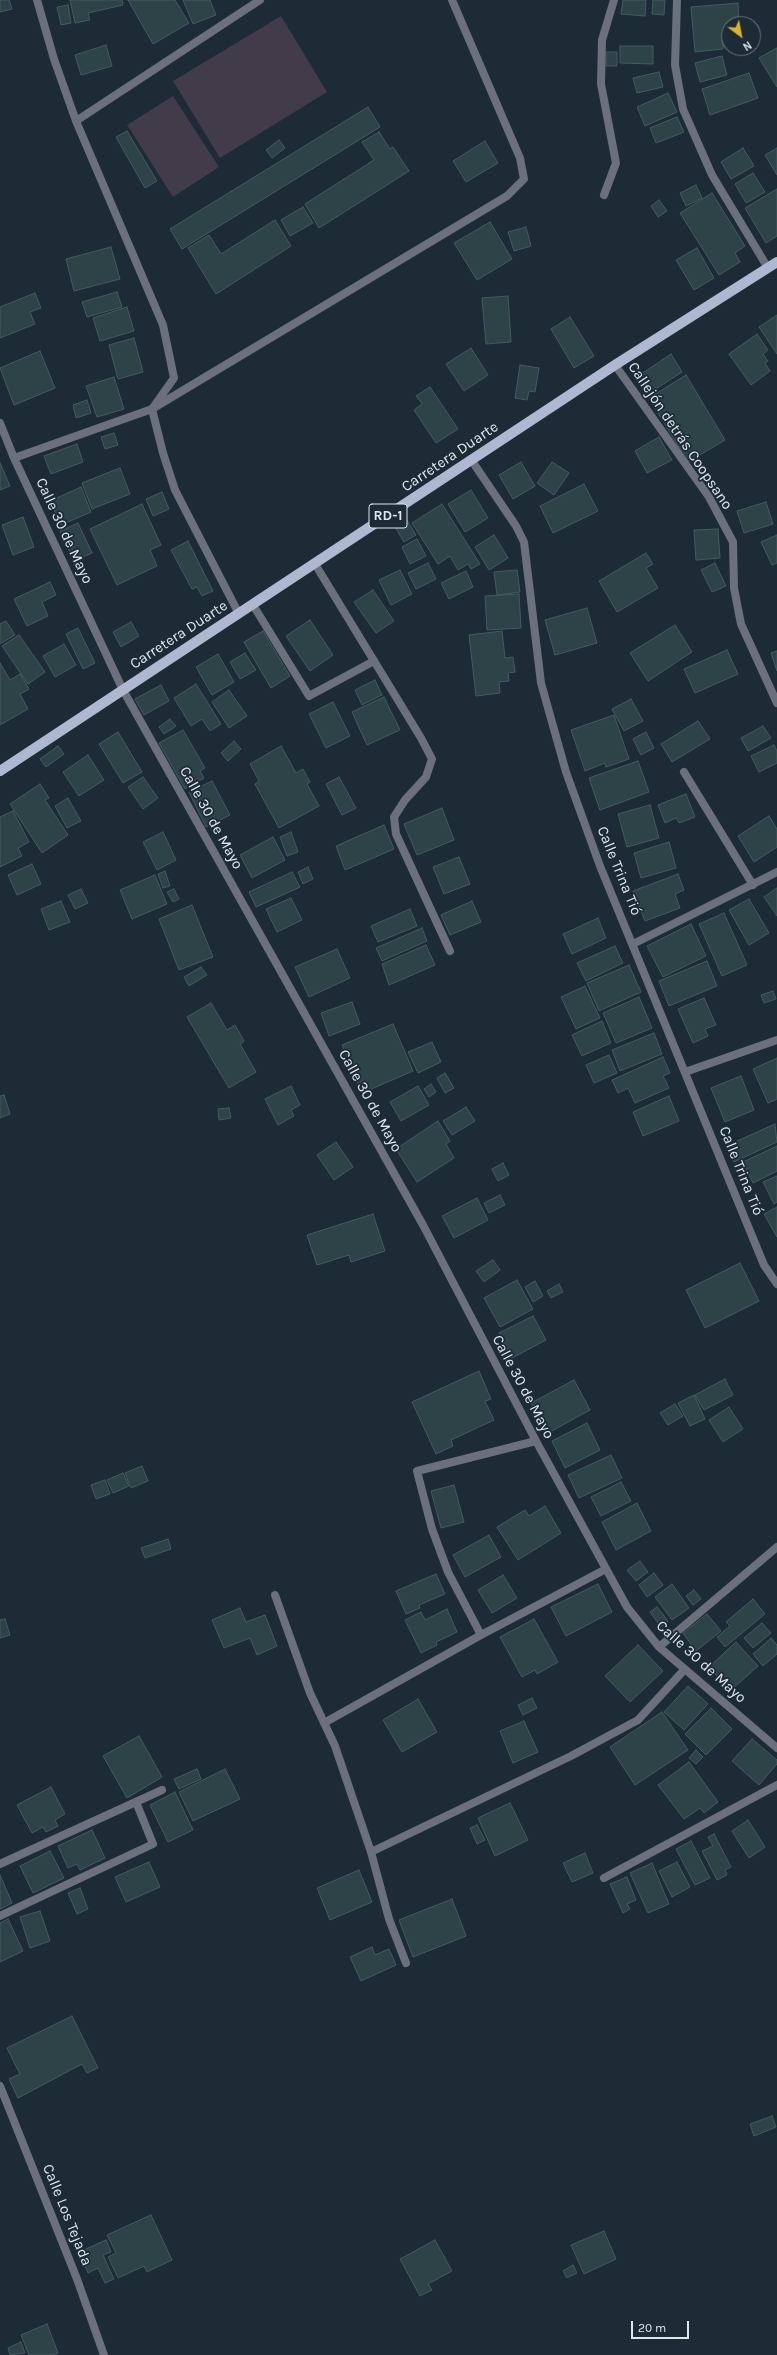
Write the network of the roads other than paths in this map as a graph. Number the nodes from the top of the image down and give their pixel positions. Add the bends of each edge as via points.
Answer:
1 (37, 0) edge
2 (260, 0) edge
3 (452, 0) edge
4 (614, 0) edge
5 (677, 0) edge
6 (76, 121) junction
7 (604, 195) dead end
8 (777, 262) edge
9 (768, 268) junction
10 (615, 365) junction
11 (152, 409) junction
12 (0, 423) edge
13 (14, 458) junction
14 (472, 461) junction
15 (315, 564) junction
16 (253, 605) junction
17 (238, 614) junction
18 (374, 661) junction
19 (123, 690) junction
20 (777, 703) edge
21 (0, 771) edge
22 (684, 772) dead end
23 (777, 872) edge
24 (753, 884) junction
25 (633, 944) junction
26 (450, 951) dead end
27 (777, 1040) edge
28 (685, 1072) junction
29 (777, 1284) edge
30 (536, 1441) junction
31 (777, 1547) edge
32 (606, 1569) junction
33 (275, 1595) dead end
34 (481, 1635) junction
35 (659, 1647) junction
36 (684, 1669) junction
37 (324, 1723) junction
38 (777, 1748) edge
39 (777, 1785) edge
40 (162, 1790) dead end
41 (136, 1802) junction
42 (371, 1852) junction
43 (0, 1864) edge
44 (604, 1878) dead end
45 (0, 1916) edge
46 (406, 1963) dead end
47 (0, 2086) edge
48 (104, 2355) edge

1 - 6 street
2 - 6 street
3 - 11 street via 520,158 524,179 507,196
4 - 7 street via 602,40 601,84 616,163
5 - 9 street via 675,66 683,109 712,176
6 - 11 street via 163,325 174,378
8 - 9 main road, Carretera Duarte / RD-1
9 - 10 main road, Carretera Duarte / RD-1
10 - 14 main road, Carretera Duarte / RD-1
10 - 20 street, Callejón detrás Coopsano via 709,497 733,542 734,588 740,624
11 - 13 street
11 - 17 street via 175,490
12 - 13 street, Calle 30 de Mayo
13 - 19 street, Calle 30 de Mayo
14 - 15 main road, Carretera Duarte / RD-1
14 - 25 street, Calle Trina Tió via 524,542 541,683 552,727 595,852
15 - 16 main road, Carretera Duarte / RD-1
15 - 18 street
16 - 17 main road, Carretera Duarte / RD-1
16 - 18 street via 309,696
17 - 19 main road, Carretera Duarte / RD-1
18 - 26 street via 432,759 426,777 405,800 394,817 395,828 407,860
19 - 21 main road, Carretera Duarte / RD-1
19 - 30 street, Calle 30 de Mayo via 423,1225
22 - 24 street
23 - 24 street
24 - 25 street
25 - 28 street, Calle Trina Tió
27 - 28 street
28 - 29 street, Calle Trina Tió via 764,1265
30 - 32 street, Calle 30 de Mayo
30 - 34 street via 417,1471 432,1528 448,1572
31 - 35 street
32 - 34 street
32 - 35 street, Calle 30 de Mayo via 627,1607
33 - 37 street
34 - 37 street
35 - 36 street, Calle 30 de Mayo
36 - 38 street, Calle 30 de Mayo
36 - 42 street via 638,1720 571,1756
37 - 42 street via 335,1746
39 - 44 street
40 - 41 street
41 - 43 street
41 - 45 street via 153,1844
42 - 46 street via 390,1919
47 - 48 street, Calle Los Tejada via 77,2279

